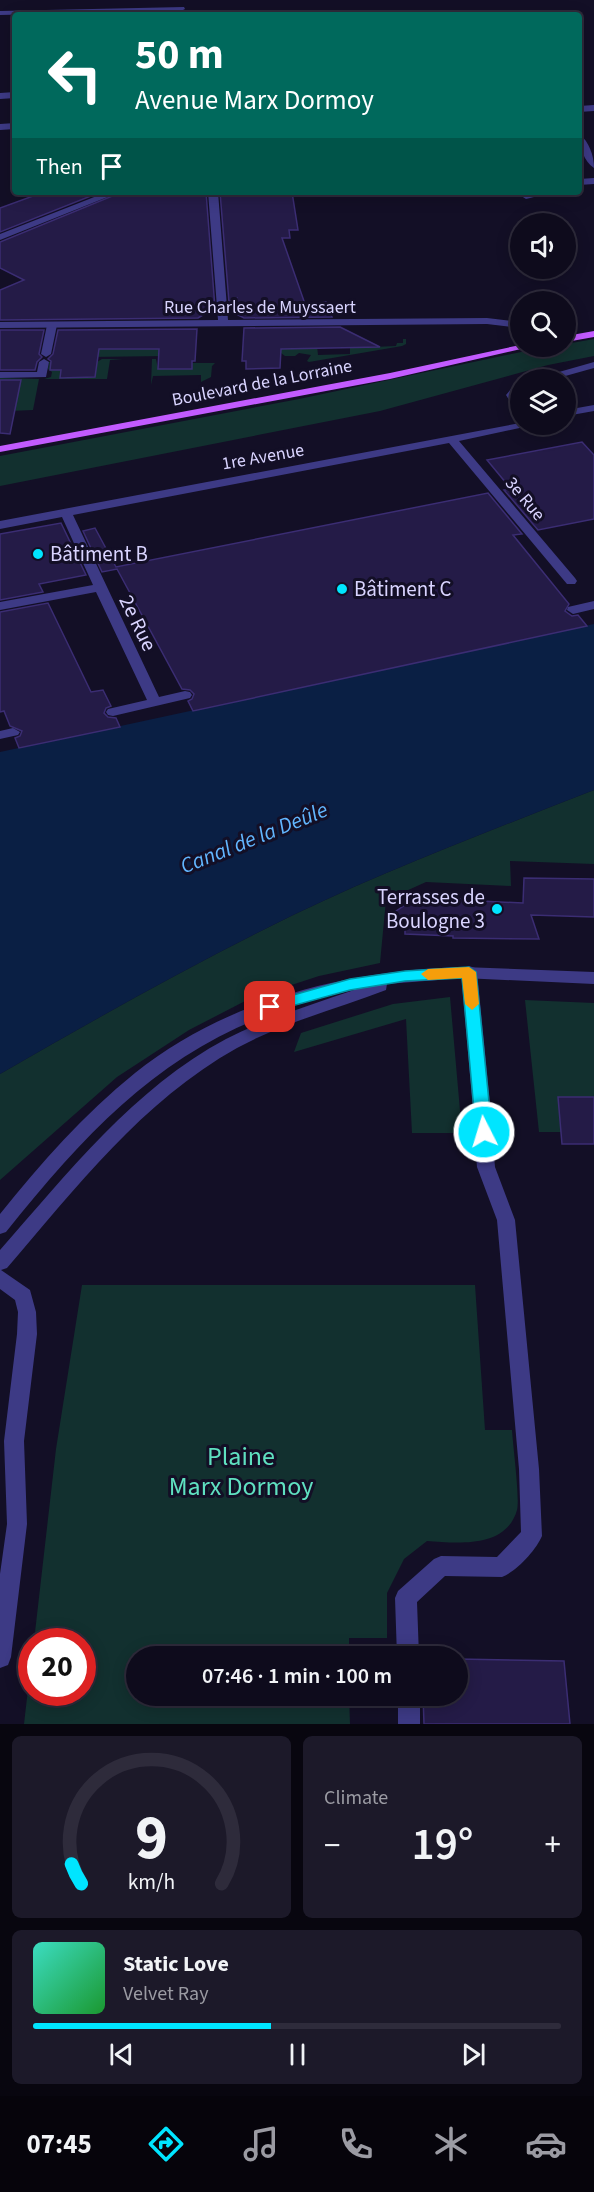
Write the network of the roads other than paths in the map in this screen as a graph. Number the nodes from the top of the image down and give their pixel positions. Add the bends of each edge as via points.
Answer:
1 (178, 0) edge
2 (182, 12) edge
3 (582, 143) edge
4 (594, 165) edge
5 (107, 195) edge
6 (213, 195) edge
7 (0, 237) edge
8 (510, 323) edge
9 (223, 324) junction
10 (0, 325) edge
11 (52, 325) junction
12 (594, 334) edge
13 (576, 337) edge
14 (510, 350) edge
15 (594, 365) edge
16 (576, 370) edge
17 (0, 375) edge
18 (594, 408) edge
19 (576, 411) edge
20 (510, 429) edge
21 (452, 440) junction
22 (0, 449) edge
23 (66, 512) junction
24 (0, 525) edge
25 (571, 581) dead end
26 (100, 587) junction
27 (594, 605) edge
28 (0, 606) edge
29 (573, 610) dead end
30 (185, 695) dead end
31 (155, 702) junction
32 (113, 712) dead end
33 (469, 972) junction
34 (405, 976) junction
35 (594, 978) edge
36 (0, 1227) edge
37 (0, 1263) edge
38 (0, 1278) edge
39 (408, 1646) edge
40 (0, 1657) edge
41 (409, 1706) edge
42 (409, 1724) edge

1 - 2 street
3 - 4 street
5 - 7 street
6 - 9 street
8 - 9 street, Rue Charles de Muyssaert via 478,318
9 - 11 street, Rue Charles de Muyssaert
10 - 11 street, Rue Charles de Muyssaert
11 - 17 street via 42,375
12 - 13 main road
14 - 22 main road, Boulevard de la Lorraine
15 - 16 street
18 - 19 street
20 - 21 street, 1re Avenue
21 - 23 street, 1re Avenue
21 - 25 street, 3e Rue
23 - 24 street, 1re Avenue
23 - 26 street
26 - 28 street, 2e Rue
26 - 31 street, 2e Rue
27 - 29 street
30 - 31 street
31 - 32 street
33 - 34 street
33 - 35 street
33 - 39 street via 486,1167 506,1220 532,1536 502,1567 441,1566 406,1598
34 - 36 street via 350,985 270,1007 216,1031 160,1064 70,1145
34 - 37 street via 258,1031 186,1072 124,1123
38 - 40 street via 23,1296 27,1312 14,1441 17,1524
41 - 42 street

